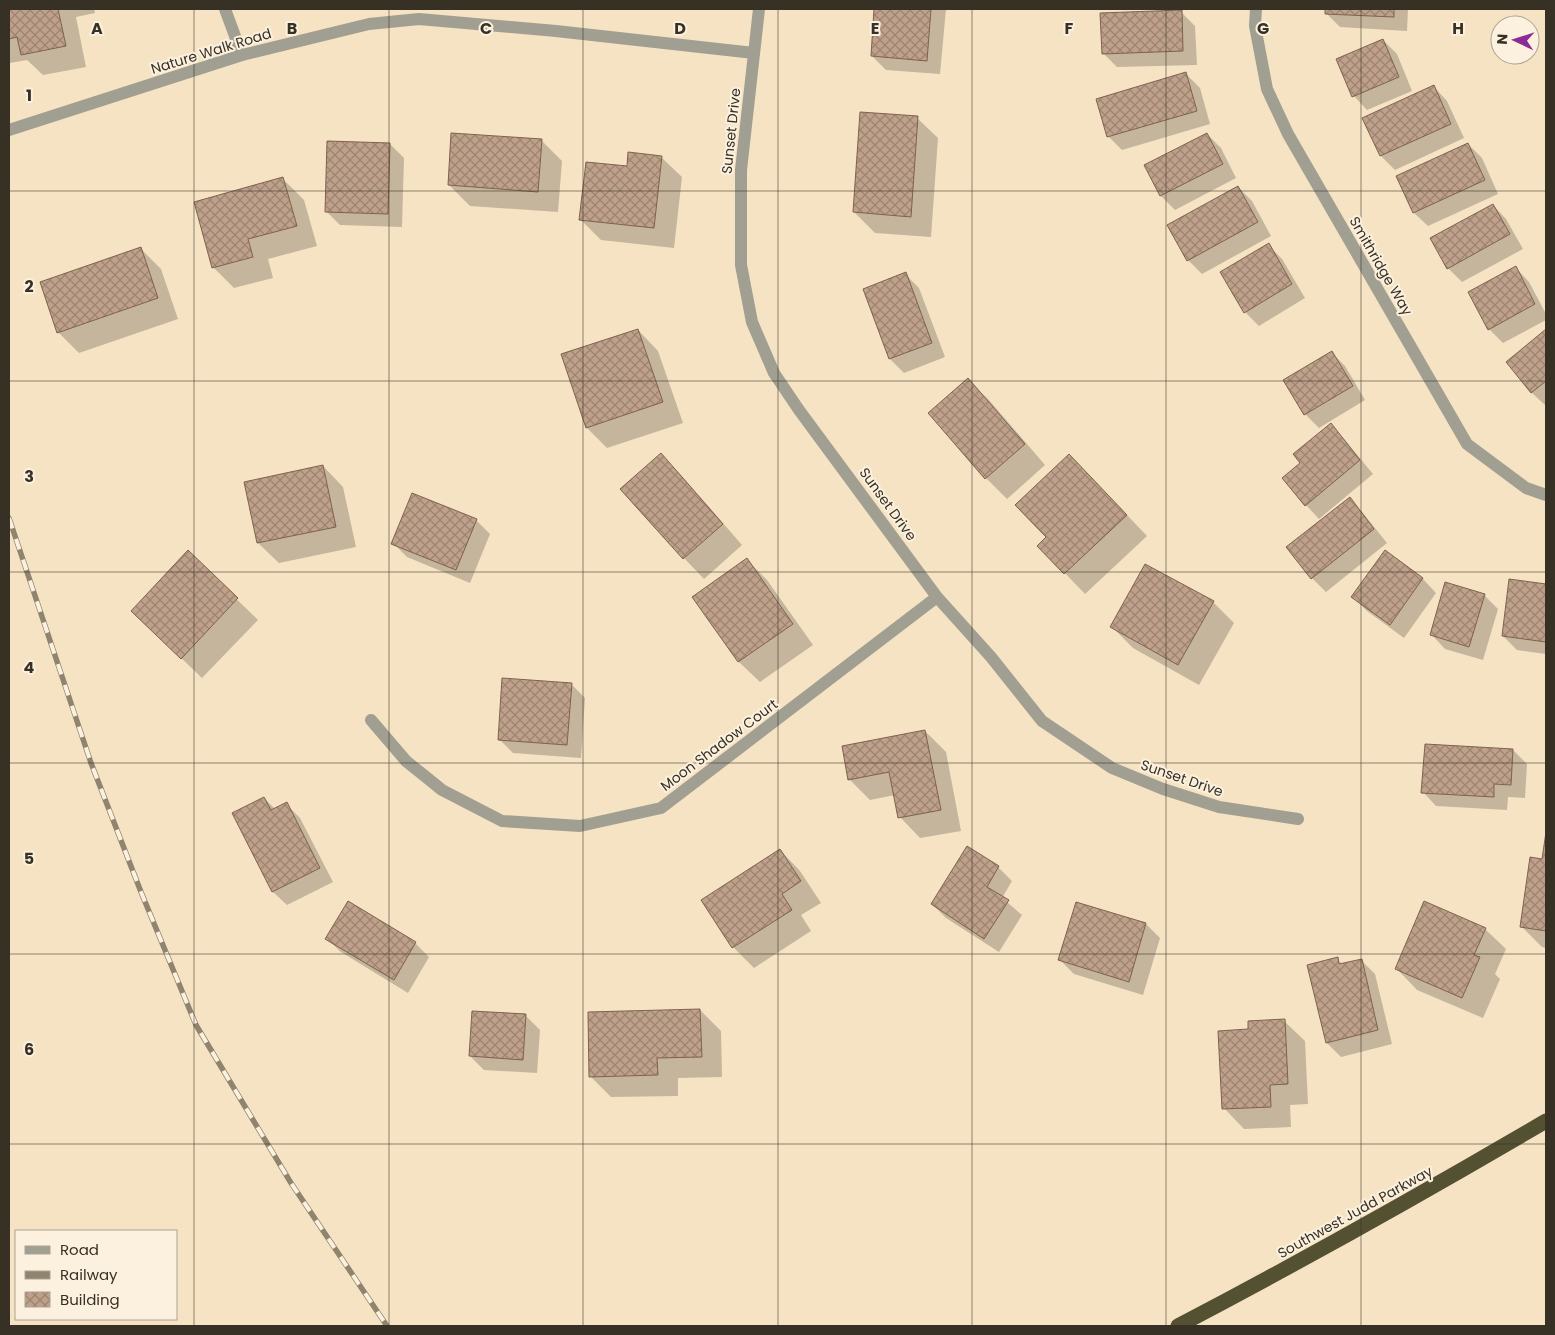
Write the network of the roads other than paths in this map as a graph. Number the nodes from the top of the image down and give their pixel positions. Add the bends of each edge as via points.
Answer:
1 (225, 9) edge
2 (759, 9) edge
3 (1256, 9) edge
4 (754, 52) junction
5 (242, 55) junction
6 (9, 130) edge
7 (1546, 495) edge
8 (937, 597) junction
9 (372, 720) dead end
10 (1298, 819) dead end
11 (1546, 1121) edge
12 (1178, 1326) edge

1 - 5 street
2 - 4 street, Sunset Drive
3 - 7 street, Smithridge Way via 1267,89 1288,134 1467,444 1526,488
4 - 5 street, Nature Walk Road via 419,19 369,24
4 - 8 street, Sunset Drive via 741,170 741,265 752,322 774,373
5 - 6 street, Nature Walk Road
8 - 9 street, Moon Shadow Court via 660,808 580,826 502,821 442,790 406,761
8 - 10 street, Sunset Drive via 1042,721 1112,768 1219,807
11 - 12 highway, Southwest Judd Parkway via 1296,1264

